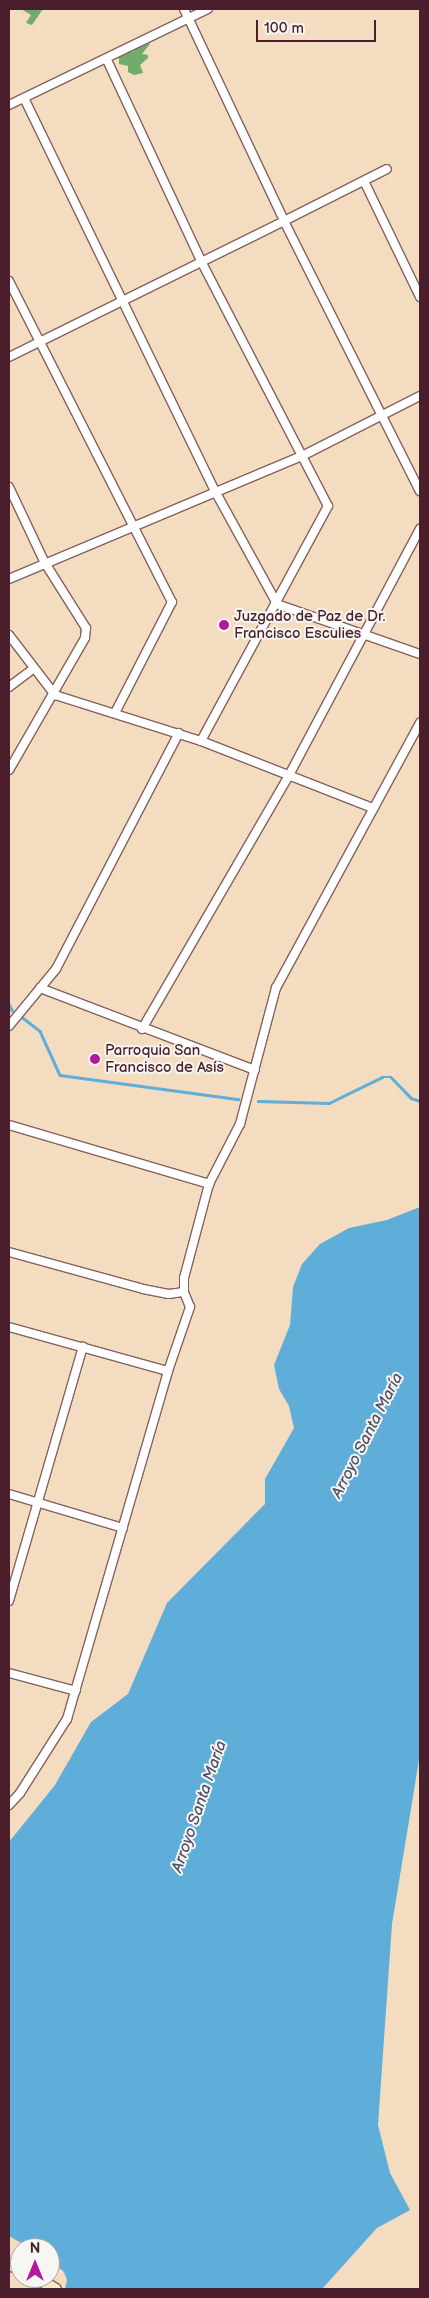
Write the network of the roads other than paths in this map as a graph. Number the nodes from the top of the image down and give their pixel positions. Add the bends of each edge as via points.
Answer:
1 (184, 9) edge
2 (208, 9) edge
3 (188, 19) junction
4 (107, 60) junction
5 (24, 98) junction
6 (9, 105) edge
7 (387, 169) dead end
8 (364, 181) junction
9 (284, 221) junction
10 (201, 261) junction
11 (9, 281) edge
12 (420, 297) edge
13 (121, 301) junction
14 (40, 342) junction
15 (9, 357) edge
16 (420, 396) edge
17 (381, 417) junction
18 (302, 456) junction
19 (9, 487) edge
20 (420, 491) edge
21 (215, 492) junction
22 (134, 528) junction
23 (420, 529) edge
24 (46, 563) junction
25 (9, 579) edge
26 (277, 604) junction
27 (365, 633) junction
28 (9, 635) edge
29 (420, 654) edge
30 (34, 668) junction
31 (9, 687) edge
32 (55, 695) junction
33 (115, 713) junction
34 (420, 723) edge
35 (179, 733) junction
36 (201, 741) junction
37 (9, 770) edge
38 (288, 777) junction
39 (373, 808) junction
40 (40, 988) junction
41 (9, 1026) edge
42 (142, 1029) junction
43 (255, 1070) junction
44 (9, 1125) edge
45 (209, 1184) junction
46 (9, 1252) edge
47 (184, 1292) junction
48 (9, 1326) edge
49 (83, 1347) junction
50 (168, 1371) junction
51 (9, 1494) edge
52 (37, 1502) junction
53 (123, 1528) junction
54 (9, 1601) edge
55 (9, 1673) edge
56 (76, 1691) junction
57 (9, 1805) edge

1 - 3 street
2 - 3 street
3 - 4 street
3 - 9 street
4 - 5 street
4 - 10 street
5 - 6 street
5 - 13 street
7 - 8 street
8 - 9 street
8 - 12 street
9 - 10 street
9 - 17 street
10 - 13 street
10 - 18 street
11 - 14 street
13 - 14 street
13 - 21 street
14 - 15 street
14 - 22 street
16 - 17 street
17 - 18 street
17 - 20 street
18 - 21 street
18 - 26 street via 328,506 327,512
19 - 24 street
21 - 22 street
21 - 26 street
22 - 24 street
22 - 33 street via 172,602
23 - 27 street
24 - 25 street
24 - 32 street via 86,628 86,638
26 - 27 street
26 - 36 street
27 - 29 street
27 - 38 street
28 - 30 street
30 - 31 street
30 - 32 street
32 - 33 street
32 - 37 street
33 - 35 street
34 - 39 street
35 - 36 street
35 - 40 street via 56,969
36 - 38 street
38 - 39 street
38 - 42 street
39 - 43 street via 276,988
40 - 41 street
40 - 42 street
42 - 43 street
43 - 45 street via 236,1138
44 - 45 street
45 - 47 street via 189,1257
46 - 47 street via 143,1289 169,1294
47 - 50 street via 190,1307
48 - 49 street
49 - 50 street
49 - 52 street
50 - 53 street
51 - 52 street
52 - 53 street
52 - 54 street
53 - 56 street
55 - 56 street
56 - 57 street via 66,1719 20,1793

